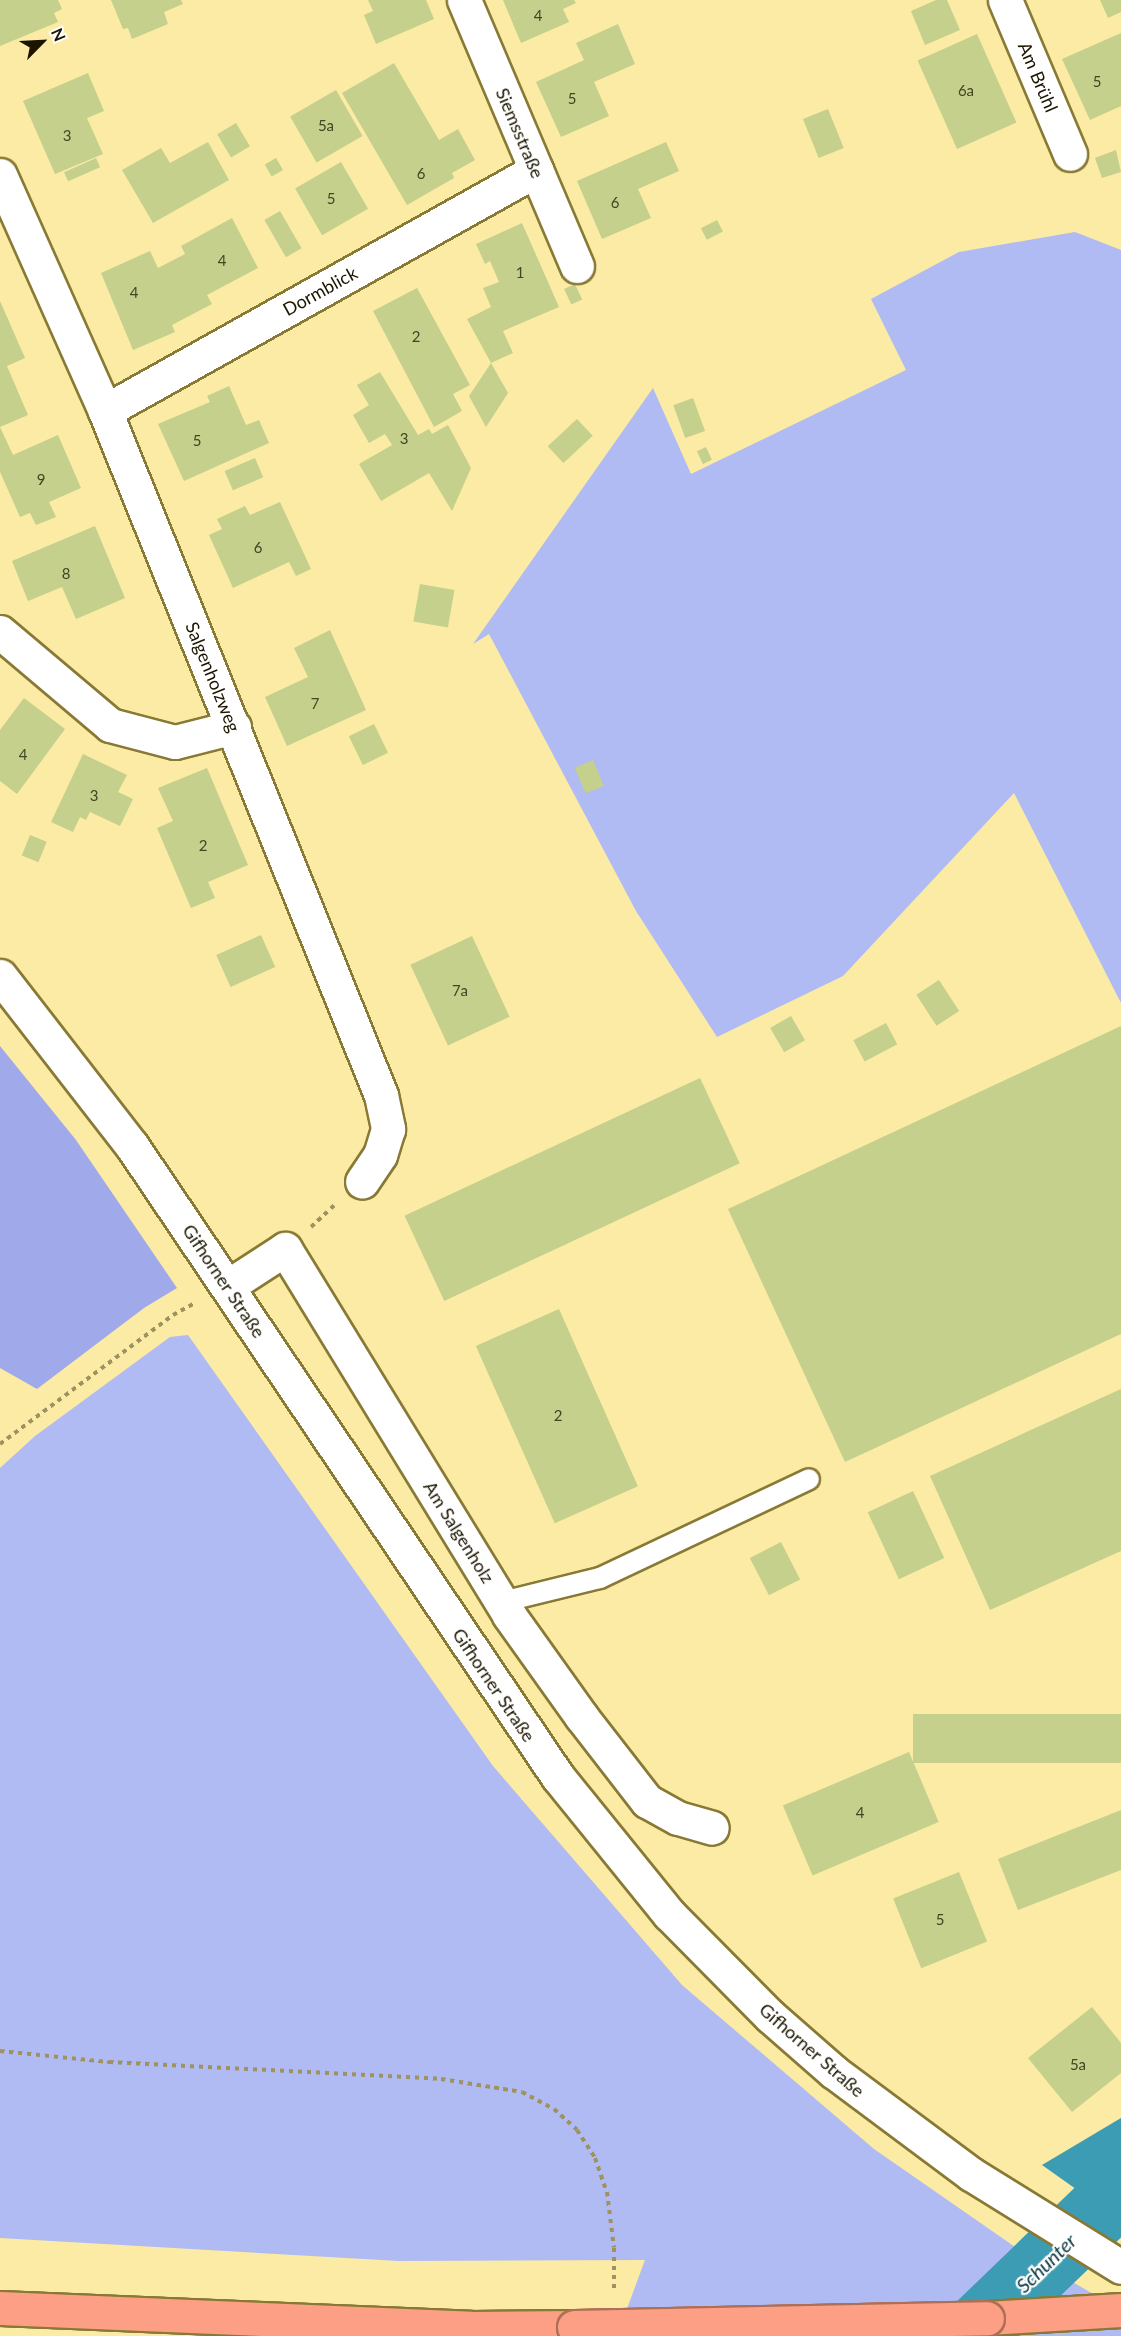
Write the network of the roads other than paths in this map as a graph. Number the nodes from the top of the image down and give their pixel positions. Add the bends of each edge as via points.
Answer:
1 (464, 0) edge
2 (1005, 0) edge
3 (1070, 154) dead end
4 (536, 170) junction
5 (0, 175) edge
6 (577, 266) dead end
7 (105, 411) junction
8 (0, 632) edge
9 (234, 727) junction
10 (0, 976) edge
11 (362, 1182) road end
12 (228, 1286) junction
13 (809, 1479) dead end
14 (502, 1602) junction
15 (712, 1828) dead end
16 (1121, 2267) edge
17 (0, 2308) edge
18 (1121, 2310) edge

1 - 4 street, Siemsstraße
2 - 3 street, Am Brühl
4 - 6 street, Siemsstraße
4 - 7 street, Dormblick
5 - 7 street, Salgenholzweg
7 - 9 street, Salgenholzweg
8 - 9 street via 110,725 175,742
9 - 11 street, Salgenholzweg via 381,1095 388,1130 381,1155
10 - 12 street, Gifhorner Straße via 126,1137
12 - 14 street, Am Salgenholz via 285,1249
12 - 16 street, Gifhorner Straße via 524,1729 630,1870 709,1956 834,2072 971,2174
13 - 14 lane via 600,1578
14 - 15 street, Am Salgenholz via 581,1716 647,1801 678,1818
17 - 18 highway, bridge via 471,2328 813,2324

